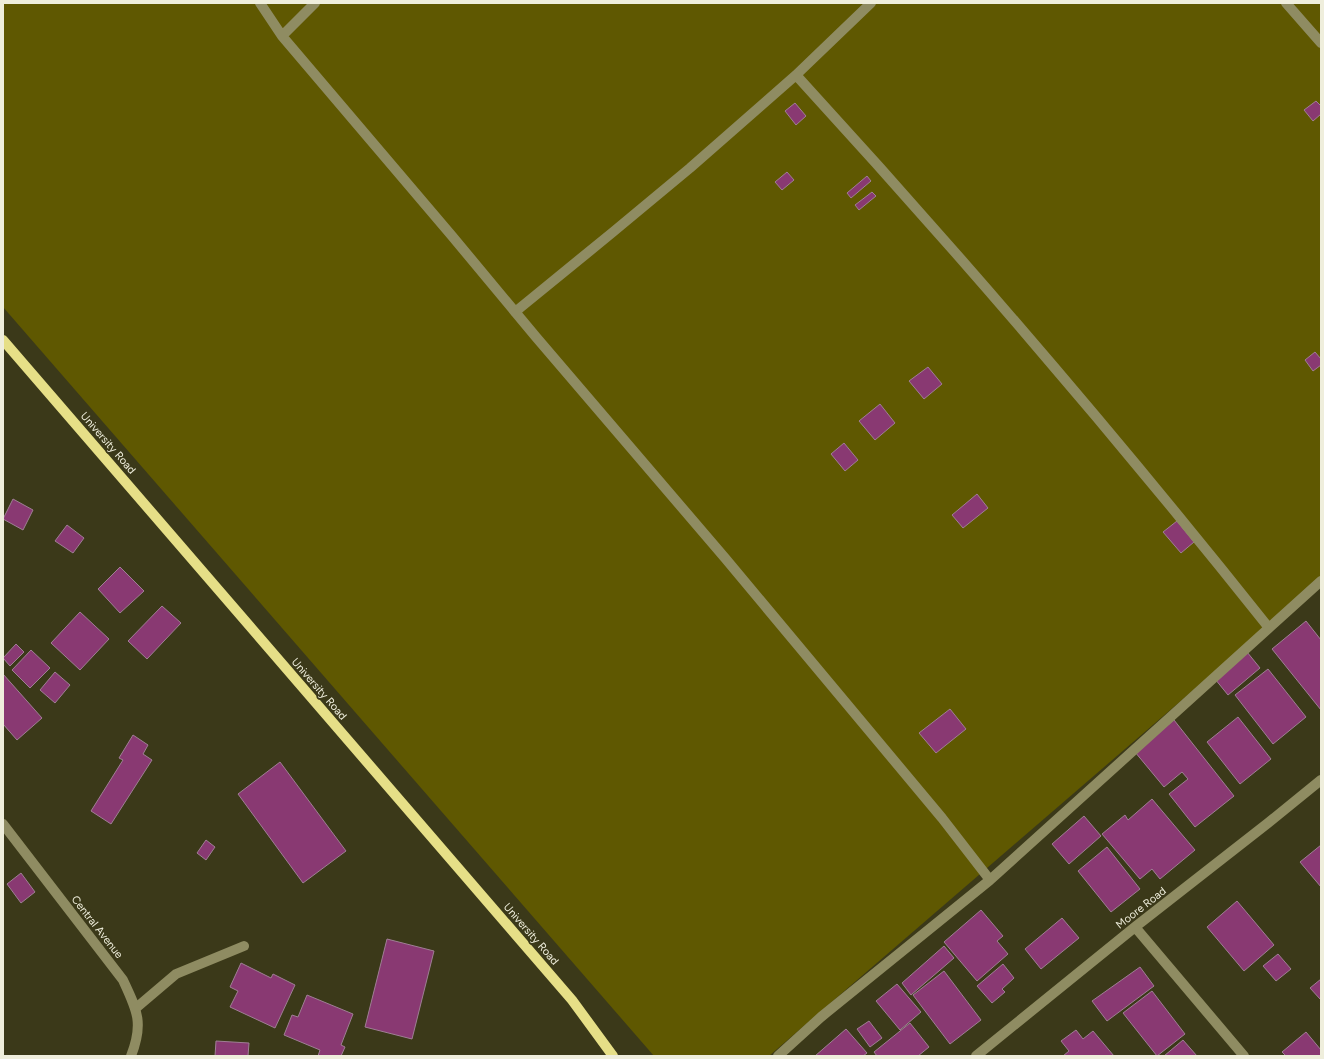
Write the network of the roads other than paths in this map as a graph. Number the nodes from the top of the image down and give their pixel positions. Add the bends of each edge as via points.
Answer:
1 (260, 3) edge
2 (315, 3) edge
3 (871, 3) edge
4 (1286, 3) edge
5 (282, 36) junction
6 (1321, 43) edge
7 (796, 75) junction
8 (515, 312) junction
9 (3, 340) edge
10 (1321, 581) edge
11 (1269, 628) junction
12 (1321, 780) edge
13 (3, 824) edge
14 (990, 880) junction
15 (1135, 927) junction
16 (244, 946) dead end
17 (136, 1008) junction
18 (131, 1056) edge
19 (613, 1056) edge
20 (778, 1056) edge
21 (976, 1056) edge
22 (1244, 1056) edge

1 - 5 street
2 - 5 street
3 - 7 street
4 - 6 street
5 - 8 street
7 - 8 street via 625,222
7 - 11 street via 961,258 1071,386
8 - 14 street via 725,558 942,818
9 - 19 main road, University Road via 572,1000
10 - 11 street
11 - 14 street
12 - 15 street, Moore Road
13 - 17 street, Central Avenue via 123,980
14 - 20 street via 821,1017
15 - 21 street, Moore Road
15 - 22 street
16 - 17 street via 176,974
17 - 18 street, Central Avenue via 138,1028

